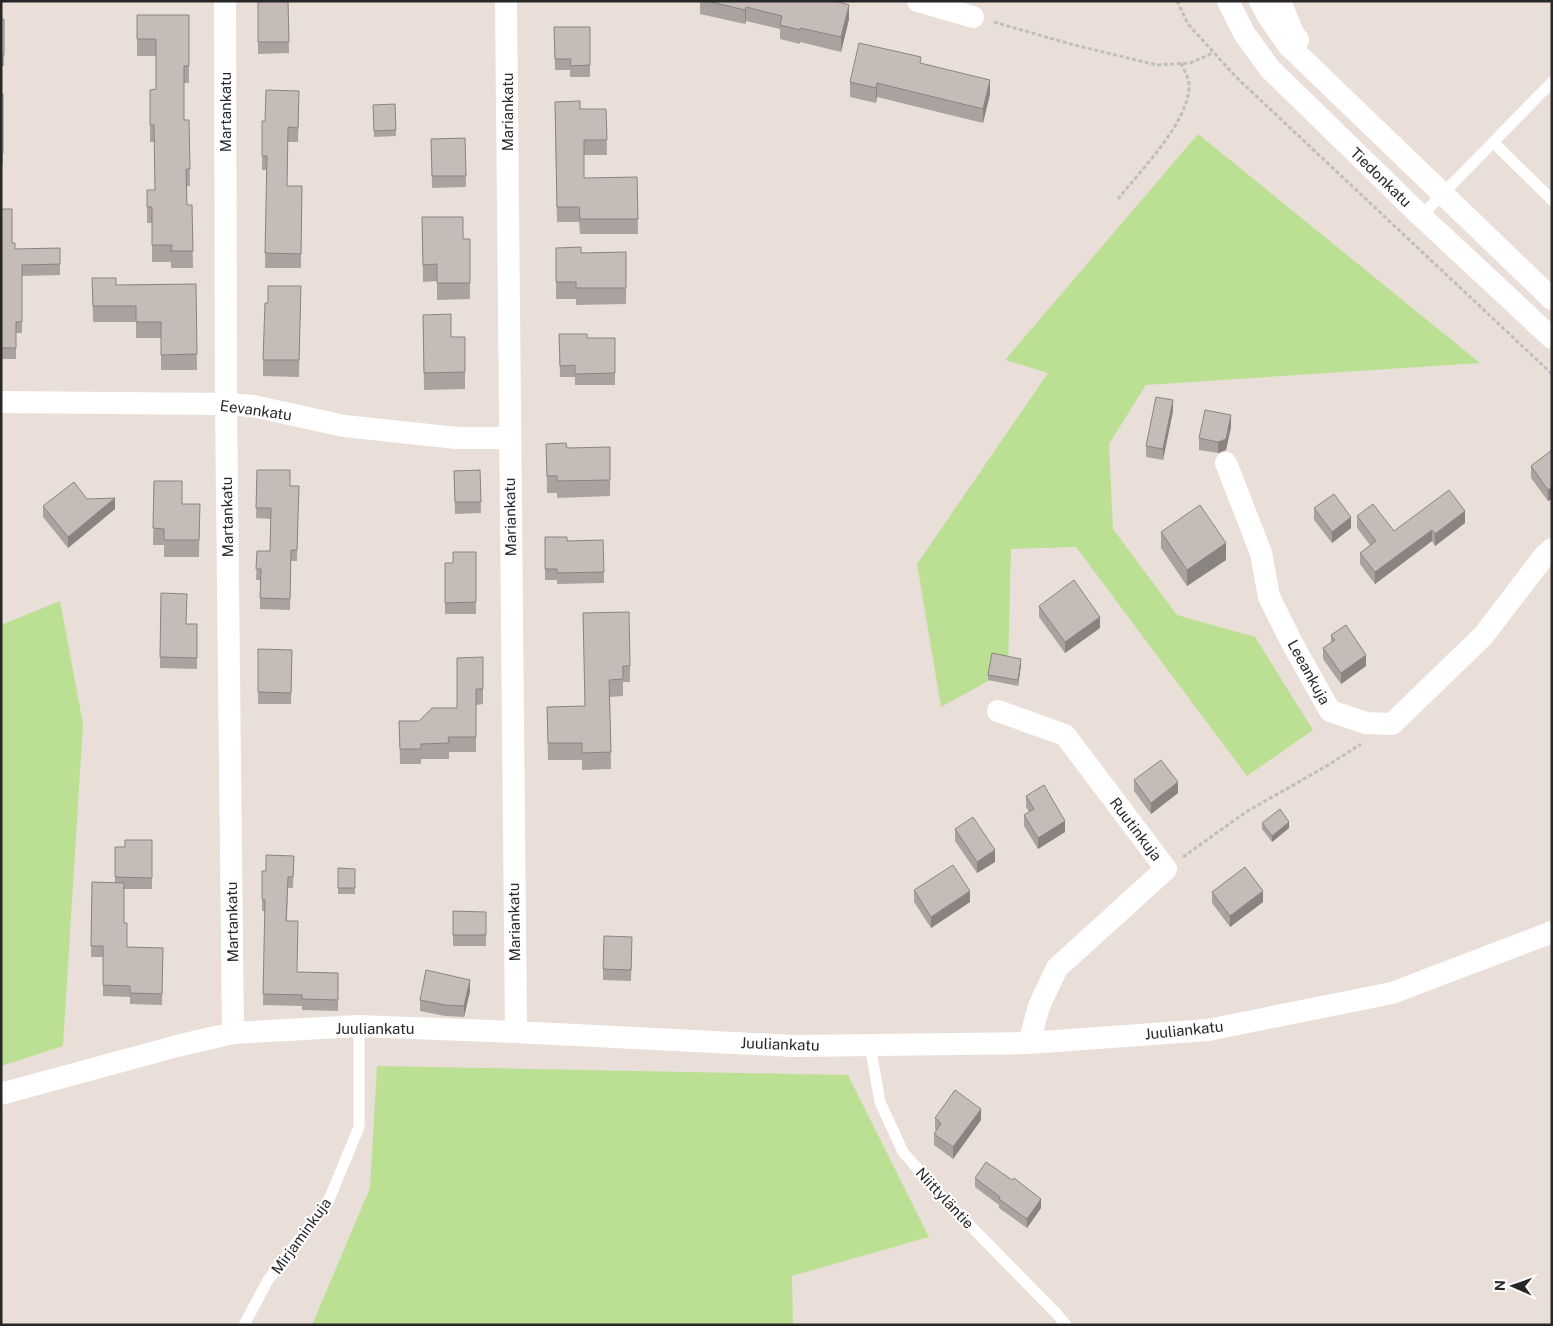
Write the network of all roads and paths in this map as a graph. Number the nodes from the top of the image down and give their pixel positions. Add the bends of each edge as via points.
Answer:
1 (225, 1) edge
2 (506, 1) edge
3 (918, 1) edge
4 (1177, 1) edge
5 (1228, 1) edge
6 (1260, 1) edge
7 (1280, 1) edge
8 (973, 17) joint
9 (1213, 53) junction
10 (1181, 64) junction
11 (1319, 75) junction
12 (1552, 82) edge
13 (1493, 142) junction
14 (1442, 194) junction
15 (1118, 198) dead end
16 (1552, 200) edge
17 (1421, 216) junction
18 (1552, 299) edge
19 (1552, 338) edge
20 (1552, 374) edge
21 (1, 402) edge
22 (226, 404) junction
23 (510, 438) junction
24 (1226, 463) dead end
25 (1552, 549) edge
26 (998, 711) dead end
27 (1392, 724) junction
28 (1166, 869) junction
29 (1552, 932) edge
30 (360, 1026) junction
31 (516, 1032) junction
32 (233, 1033) junction
33 (1029, 1043) junction
34 (870, 1045) junction
35 (1, 1094) edge
36 (244, 1325) edge
37 (1066, 1325) edge

1 - 22 street, Martankatu
2 - 23 street, Mariankatu
3 - 8 street
4 - 9 path via 1188,24
5 - 17 street, Tiedonkatu via 1244,33 1270,69
6 - 11 street, Tiedonkatu via 1288,45
7 - 11 street, Tiedonkatu via 1292,31
8 - 10 path via 1157,65
9 - 10 path
9 - 20 path
10 - 15 path via 1189,84 1186,105 1174,129
11 - 14 street, Tiedonkatu
12 - 13 lane
13 - 14 lane
13 - 16 lane
14 - 17 lane
14 - 18 street, Tiedonkatu
17 - 19 street, Tiedonkatu
21 - 22 street, Eevankatu
22 - 23 street, Eevankatu via 253,406 344,426 457,438
22 - 32 street, Martankatu
23 - 31 street, Mariankatu
24 - 27 street, Leeankuja via 1261,553 1269,597 1330,711 1366,723
25 - 27 street via 1483,636
26 - 28 street, Ruutinkuja via 1065,735
27 - 28 path via 1246,812
28 - 33 street, Ruutinkuja via 1057,968 1039,1006
29 - 33 street, Juuliankatu via 1392,993 1208,1030
30 - 31 street, Juuliankatu
30 - 32 street, Juuliankatu
30 - 36 lane, Mirjaminkuja via 359,1127 328,1202 268,1280
31 - 34 street, Juuliankatu via 795,1046
32 - 35 street, Juuliankatu
33 - 34 street, Juuliankatu
34 - 37 lane, Niittyläntie via 880,1102 903,1152

